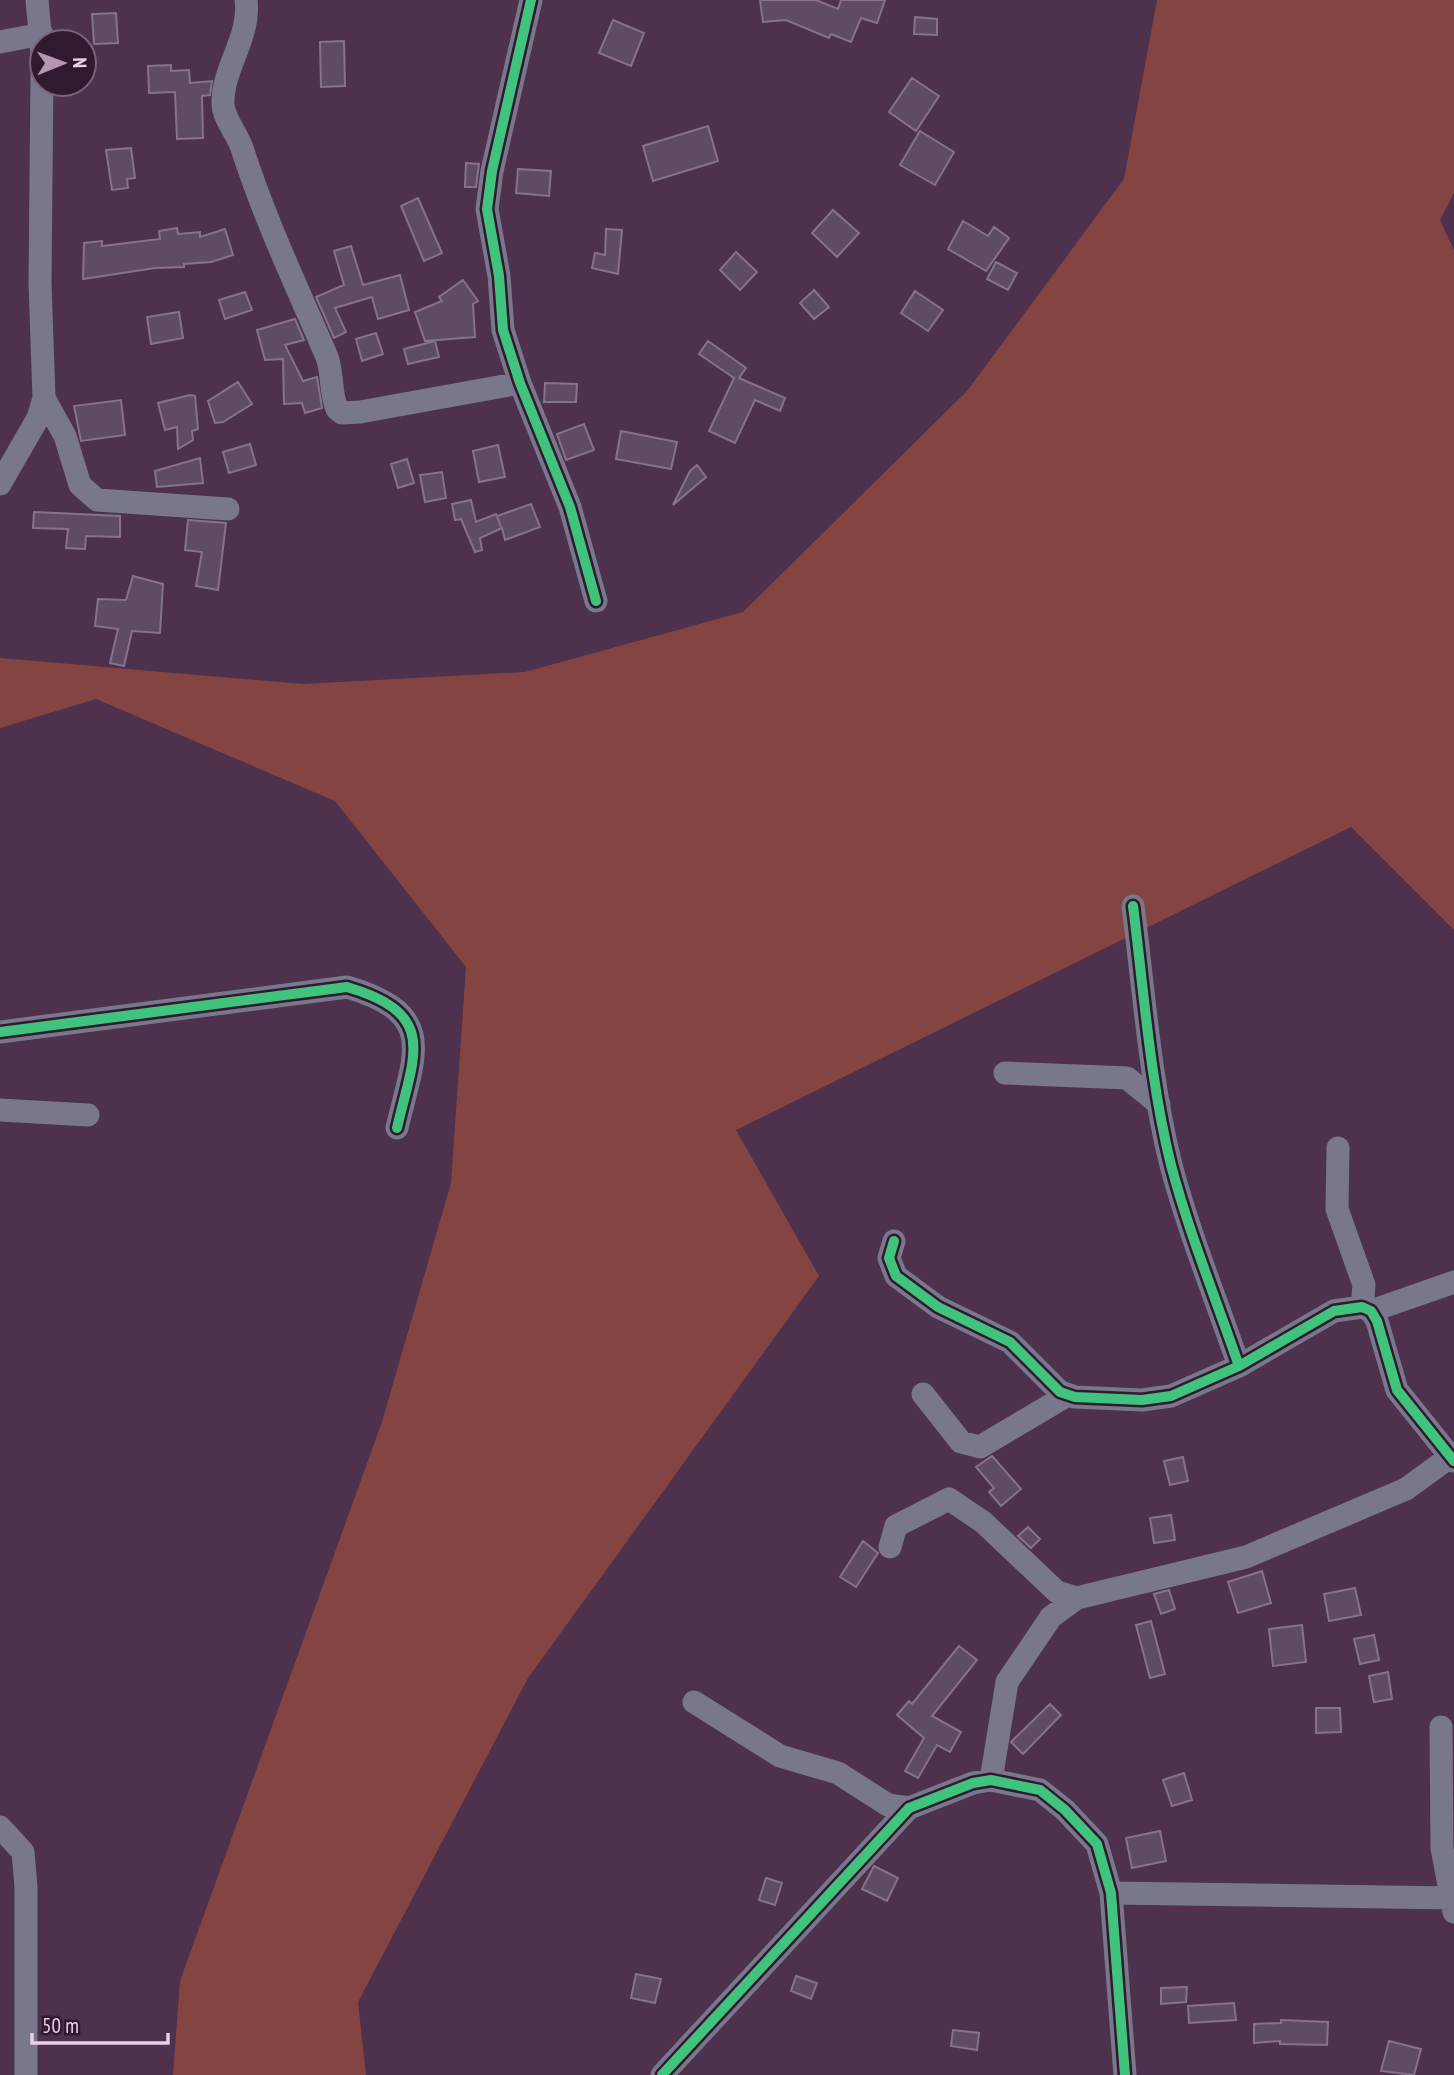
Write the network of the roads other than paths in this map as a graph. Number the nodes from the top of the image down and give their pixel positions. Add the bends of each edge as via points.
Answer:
1 (37, 0) edge
2 (246, 0) edge
3 (531, 0) edge
4 (40, 28) edge
5 (0, 41) edge
6 (28, 43) edge
7 (42, 98) edge
8 (520, 383) junction
9 (44, 398) junction
10 (0, 484) edge
11 (228, 509) dead end
12 (596, 601) dead end
13 (1133, 906) dead end
14 (0, 1032) edge
15 (1005, 1073) dead end
16 (1159, 1104) junction
17 (0, 1110) edge
18 (88, 1115) dead end
19 (397, 1128) dead end
20 (1338, 1148) dead end
21 (894, 1241) dead end
22 (1454, 1282) edge
23 (1366, 1309) junction
24 (1239, 1366) junction
25 (923, 1394) dead end
26 (1066, 1396) junction
27 (1453, 1457) edge
28 (890, 1547) dead end
29 (1077, 1598) junction
30 (694, 1702) dead end
31 (1441, 1727) dead end
32 (991, 1780) junction
33 (909, 1808) junction
34 (0, 1827) edge
35 (1111, 1894) junction
36 (1453, 1903) edge
37 (26, 2075) edge
38 (662, 2075) edge
39 (1125, 2075) edge

1 - 4 street
2 - 8 street via 245,31 223,102 225,117 242,147 272,235 328,362 337,409 360,412
3 - 8 street via 487,209 503,330
5 - 6 street
7 - 9 street
8 - 12 street via 570,507
9 - 10 street via 38,418
9 - 11 street via 65,436 79,485 97,500
13 - 16 street
14 - 19 street via 347,986 396,1010 412,1029 416,1047
15 - 16 street via 1127,1078
16 - 24 street via 1186,1221
17 - 18 street
20 - 23 street via 1337,1209 1364,1285
21 - 26 street via 889,1258 895,1276 938,1307 1010,1342
22 - 23 street
23 - 24 street via 1334,1311
23 - 27 street via 1377,1321 1397,1390
24 - 26 street via 1171,1396 1142,1400
25 - 26 street via 961,1442 980,1447
27 - 29 street via 1406,1489 1246,1557
28 - 29 street via 896,1526 949,1499 983,1522 1057,1592
29 - 32 street via 1051,1617 1006,1682
30 - 33 street via 780,1756 838,1773 888,1805
31 - 36 street via 1442,1847
32 - 33 street
32 - 35 street via 1040,1790 1065,1810 1097,1844
33 - 38 street
34 - 37 street via 23,1852
35 - 36 street
35 - 39 street

